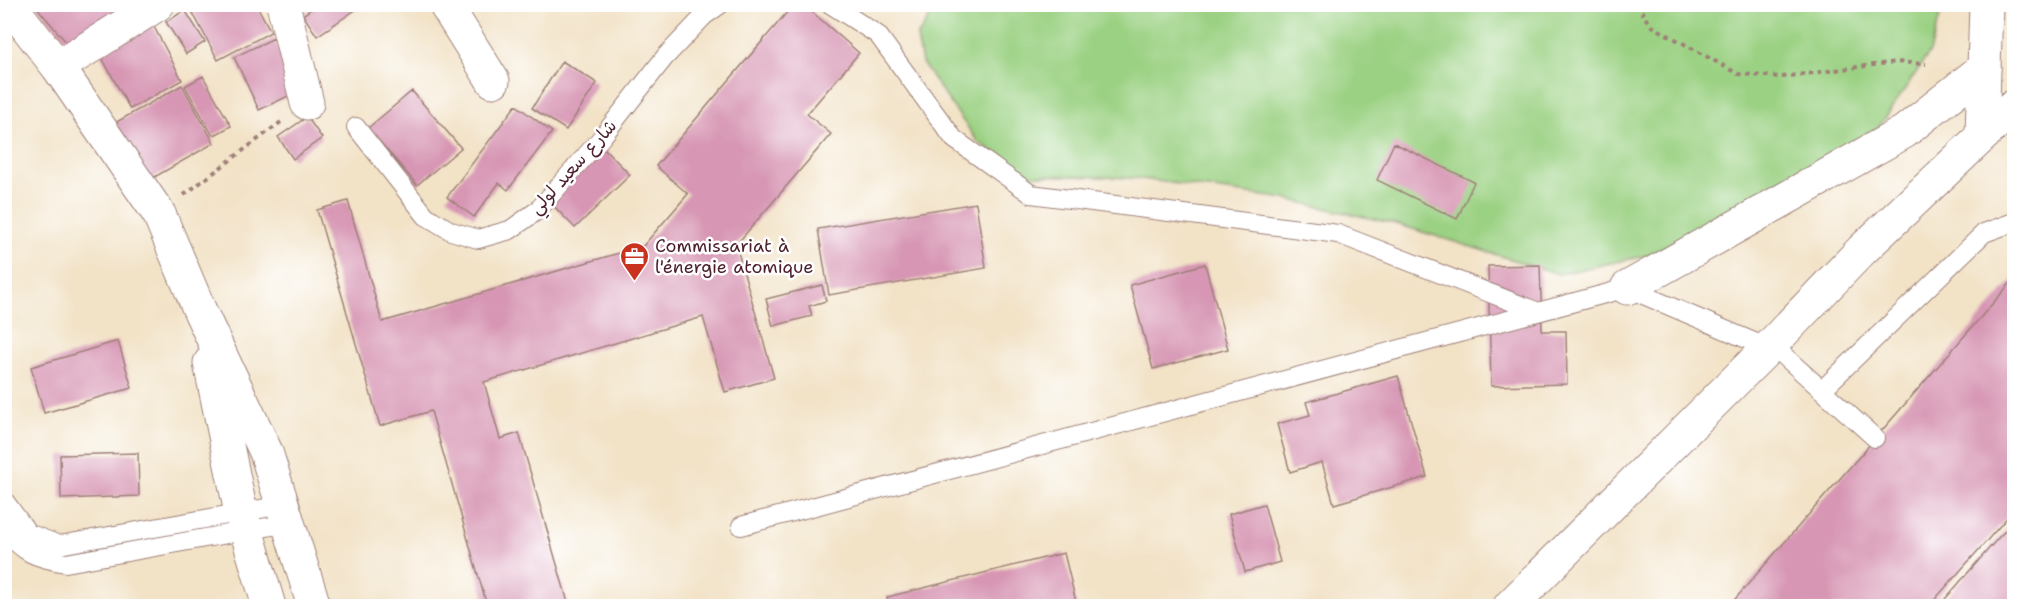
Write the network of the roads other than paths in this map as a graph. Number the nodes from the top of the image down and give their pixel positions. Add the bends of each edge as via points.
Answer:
1 (9, 4) edge
2 (158, 4) edge
3 (283, 4) edge
4 (445, 4) edge
5 (721, 4) edge
6 (830, 4) edge
7 (1986, 4) edge
8 (58, 67) junction
9 (1984, 68) junction
10 (493, 81) dead end
11 (307, 103) road end
12 (2014, 106) edge
13 (356, 127) dead end
14 (1982, 134) junction
15 (2014, 222) edge
16 (1627, 288) junction
17 (200, 311) junction
18 (1536, 311) junction
19 (1770, 347) junction
20 (1823, 389) junction
21 (1875, 438) dead end
22 (4, 501) edge
23 (286, 514) junction
24 (243, 521) junction
25 (741, 526) dead end
26 (4, 528) edge
27 (269, 606) edge
28 (314, 606) edge
29 (1510, 606) edge

1 - 8 main road
2 - 8 main road
3 - 11 main road
4 - 10 main road
5 - 13 lane, شارع سعيد لولي via 704,16 666,57 538,210 510,230 478,239 452,231 426,216
6 - 18 lane via 878,34 954,139 1031,194 1338,234
7 - 9 main road
8 - 17 main road via 159,214
9 - 14 main road
9 - 16 main road via 1904,132
12 - 14 main road
14 - 19 main road via 1862,250
15 - 20 lane via 1984,233
16 - 18 lane
16 - 19 lane
17 - 23 main road via 266,452
17 - 24 main road
18 - 25 lane
19 - 20 lane
19 - 29 main road
20 - 21 lane
22 - 24 lane via 28,533 59,545
23 - 24 lane
23 - 28 main road
24 - 26 lane via 66,563 44,559 20,548
24 - 27 main road

